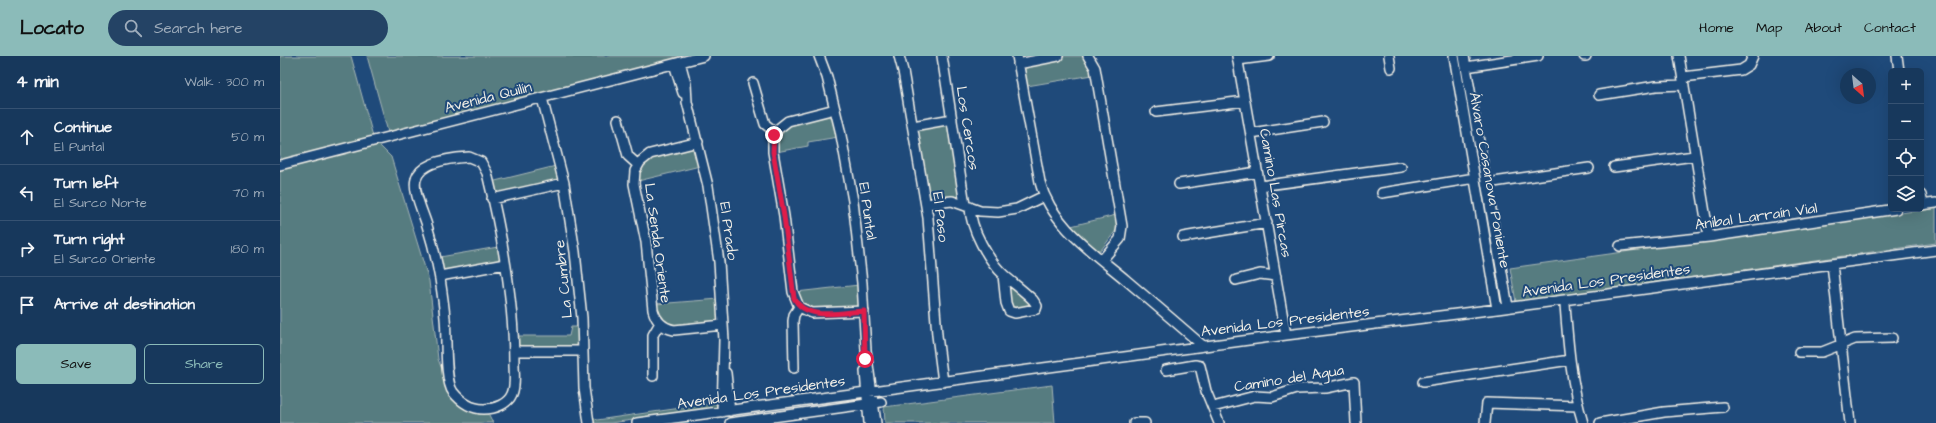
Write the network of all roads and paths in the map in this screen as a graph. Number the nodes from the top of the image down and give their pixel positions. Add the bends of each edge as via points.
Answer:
1 (704, 56) edge
2 (819, 56) edge
3 (824, 56) edge
4 (899, 56) edge
5 (942, 56) edge
6 (1031, 56) edge
7 (1058, 56) edge
8 (1088, 56) edge
9 (1269, 56) edge
10 (1389, 56) edge
11 (1454, 56) edge
12 (1464, 56) edge
13 (1538, 56) edge
14 (1679, 56) edge
15 (1753, 56) edge
16 (1897, 56) edge
17 (1238, 58) edge
18 (1018, 59) edge
19 (677, 63) junction
20 (1466, 67) junction
21 (1391, 68) dead end
22 (1899, 68) edge
23 (827, 77) junction
24 (1683, 81) junction
25 (753, 82) dead end
26 (1599, 95) dead end
27 (539, 99) junction
28 (1245, 101) junction
29 (835, 109) junction
30 (1156, 112) dead end
31 (952, 119) junction
32 (618, 120) dead end
33 (1323, 122) dead end
34 (912, 126) junction
35 (775, 132) junction
36 (1251, 133) junction
37 (698, 142) junction
38 (1694, 156) junction
39 (280, 165) edge
40 (638, 165) junction
41 (1401, 167) dead end
42 (1614, 167) dead end
43 (1590, 168) dead end
44 (1258, 172) junction
45 (1476, 178) junction
46 (564, 183) junction
47 (1487, 183) junction
48 (1179, 184) dead end
49 (1260, 186) junction
50 (1382, 192) dead end
51 (1044, 196) junction
52 (492, 199) junction
53 (1936, 203) edge
54 (926, 204) junction
55 (1490, 204) junction
56 (1924, 205) edge
57 (967, 206) junction
58 (1480, 206) junction
59 (1888, 210) edge
60 (1267, 223) junction
61 (1183, 237) dead end
62 (1709, 237) junction
63 (1620, 246) dead end
64 (1936, 250) edge
65 (1100, 258) junction
66 (505, 264) junction
67 (1832, 264) junction
68 (1003, 275) junction
69 (440, 276) junction
70 (1276, 276) junction
71 (1236, 280) dead end
72 (1565, 304) dead end
73 (799, 306) junction
74 (1508, 307) junction
75 (1498, 309) junction
76 (864, 311) junction
77 (660, 323) junction
78 (723, 325) junction
79 (1286, 335) junction
80 (1892, 338) dead end
81 (1842, 344) junction
82 (1203, 346) junction
83 (514, 351) junction
84 (583, 351) junction
85 (1799, 352) dead end
86 (1570, 360) junction
87 (794, 368) dead end
88 (1166, 370) dead end
89 (654, 376) dead end
90 (943, 382) junction
91 (1422, 382) dead end
92 (869, 391) junction
93 (874, 403) junction
94 (1578, 406) junction
95 (1213, 407) junction
96 (1723, 407) dead end
97 (726, 411) junction
98 (589, 423) edge
99 (637, 423) edge
100 (730, 423) edge
101 (869, 423) edge
102 (876, 423) edge
103 (1134, 423) edge
104 (1145, 423) edge
105 (1219, 423) edge
106 (1356, 423) edge
107 (1485, 423) edge
108 (1583, 423) edge
109 (1600, 423) edge
110 (1850, 423) edge

1 - 19 street, Avenida Quilín
2 - 23 street, El Puntal
3 - 23 street, El Puntal
4 - 34 street, El Paso
5 - 31 street, Los Cercos
6 - 18 street
7 - 18 street
8 - 65 street via 1095,68 1122,226
9 - 17 street
10 - 21 street
11 - 45 street, Álvaro Casanova Poniente
12 - 20 street, Álvaro Casanova Poniente
13 - 20 street
14 - 24 street
15 - 24 street via 1749,65 1741,70
16 - 22 street
17 - 28 street, Camino Las Pircas
18 - 51 street
19 - 27 street, Avenida Quilín
19 - 37 street, El Prado via 686,84 687,102
20 - 47 street, Álvaro Casanova Poniente
23 - 29 street, El Puntal
24 - 26 street
24 - 38 street
25 - 35 street via 765,124
27 - 39 street, Avenida Quilín
27 - 46 street, La Cumbre via 542,121 550,134
28 - 30 street
28 - 36 street, Camino Las Pircas
29 - 35 street via 788,121
29 - 76 street, El Puntal via 855,214
31 - 34 street
31 - 57 street, Los Cercos
32 - 40 street via 628,156
33 - 36 street
34 - 54 street, El Paso
35 - 73 street via 772,143 784,216 792,292
36 - 44 street, Camino Las Pircas
37 - 40 street via 650,154
37 - 78 street, El Prado via 713,216
38 - 42 street
38 - 62 street
40 - 77 street, La Senda Oriente via 634,173 634,184 645,236 653,310
41 - 49 street
43 - 47 street
44 - 48 street
44 - 49 street, Camino Las Pircas
45 - 50 street
45 - 58 street, Álvaro Casanova Poniente
46 - 52 street
46 - 84 street, La Cumbre via 579,280
47 - 55 street, Álvaro Casanova Poniente
49 - 60 street, Camino Las Pircas
51 - 57 street via 1017,209 1004,212 986,212
51 - 65 street via 1063,224
52 - 66 street
52 - 69 street via 486,168 473,158 440,162 427,167 417,176 416,190
53 - 56 street
54 - 57 street via 947,201
54 - 90 street, El Paso
55 - 58 street
55 - 74 street, Álvaro Casanova Poniente
57 - 68 street, Los Cercos via 977,234
58 - 75 street, Álvaro Casanova Poniente
59 - 62 street, Aníbal Larraín Vial
60 - 61 street
60 - 70 street, Camino Las Pircas
62 - 63 street, Aníbal Larraín Vial
64 - 67 street, Avenida Los Presidentes
65 - 82 street
66 - 69 street
66 - 83 street
67 - 74 street, Avenida Los Presidentes
67 - 81 street
68 - 68 street, Los Cercos via 1009,311 1015,313 1036,309 1033,300
69 - 83 street via 448,380 456,395 467,404 480,408 495,407 507,401 514,387
70 - 71 street via 1260,274
70 - 79 street, Camino Las Pircas
72 - 86 street
73 - 76 street via 805,311 815,313
73 - 87 street via 793,317
74 - 75 street, Avenida Los Presidentes
75 - 79 street, Avenida Los Presidentes
76 - 92 street, El Puntal
77 - 78 street via 674,330
77 - 89 street via 653,335
78 - 97 street, El Prado via 724,368 728,386
79 - 82 street, Avenida Los Presidentes
80 - 81 street via 1855,339
81 - 85 street via 1822,352
81 - 110 street
82 - 90 street, Avenida Los Presidentes
83 - 84 street
84 - 98 street, La Cumbre via 584,388
86 - 91 street
86 - 94 street
88 - 95 street via 1200,366
90 - 92 street, Avenida Los Presidentes
92 - 93 street, El Puntal
92 - 97 street, Avenida Los Presidentes
93 - 100 street, Avenida Los Presidentes
93 - 101 street, El Puntal
93 - 102 street, El Puntal
94 - 107 street via 1487,403
94 - 108 street
95 - 105 street
95 - 106 street, Camino del Agua via 1255,396 1272,398 1297,389 1325,388 1354,382
96 - 109 street via 1664,412
97 - 99 street, Avenida Los Presidentes
103 - 104 street

